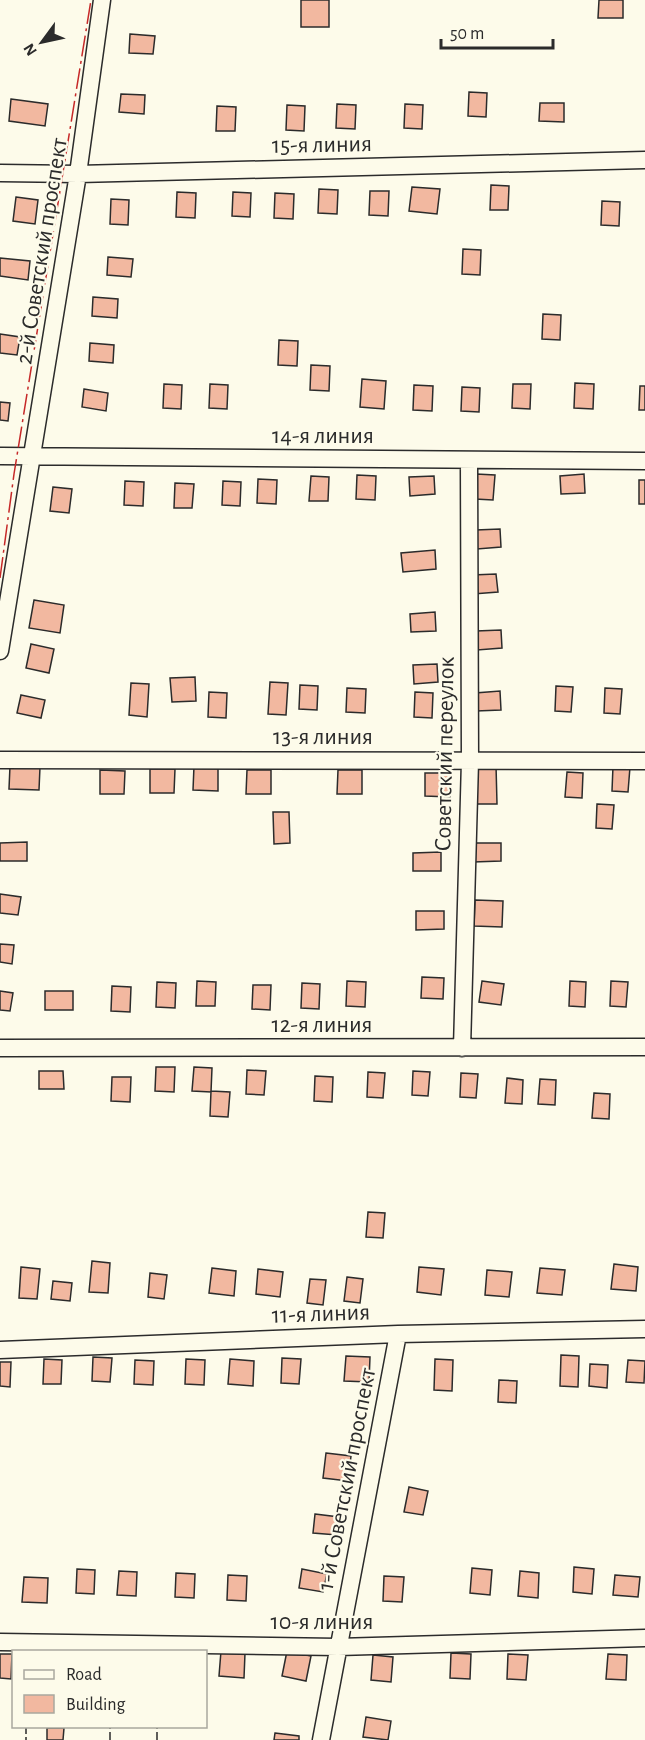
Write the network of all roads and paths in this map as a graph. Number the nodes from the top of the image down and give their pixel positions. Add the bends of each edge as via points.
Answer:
1 (102, 0) edge
2 (645, 160) edge
3 (0, 173) edge
4 (78, 174) junction
5 (0, 456) edge
6 (32, 457) junction
7 (469, 460) junction
8 (645, 461) edge
9 (0, 651) edge
10 (0, 760) edge
11 (470, 761) junction
12 (645, 761) edge
13 (645, 1047) edge
14 (0, 1048) edge
15 (462, 1048) junction
16 (645, 1329) edge
17 (398, 1334) junction
18 (0, 1350) edge
19 (645, 1638) edge
20 (0, 1642) edge
21 (338, 1647) junction
22 (321, 1740) edge

1 - 4 street, 2-й Советский проспект
2 - 4 street, 15-я линия
3 - 4 street, 15-я линия
4 - 6 street, 2-й Советский проспект
5 - 6 street, 14-я линия
6 - 7 street, 14-я линия
6 - 9 street, 2-й Советский проспект
7 - 8 street, 14-я линия
7 - 11 street, Советский переулок
10 - 11 street, 13-я линия
11 - 12 street, 13-я линия
11 - 15 street, Советский переулок
13 - 15 street, 12-я линия
14 - 15 street, 12-я линия
16 - 17 street, 11-я линия
17 - 18 street, 11-я линия
17 - 21 street, 1-й Советский проспект
19 - 21 street, 10-я линия
20 - 21 street, 10-я линия
21 - 22 street, 1-й Советский проспект

